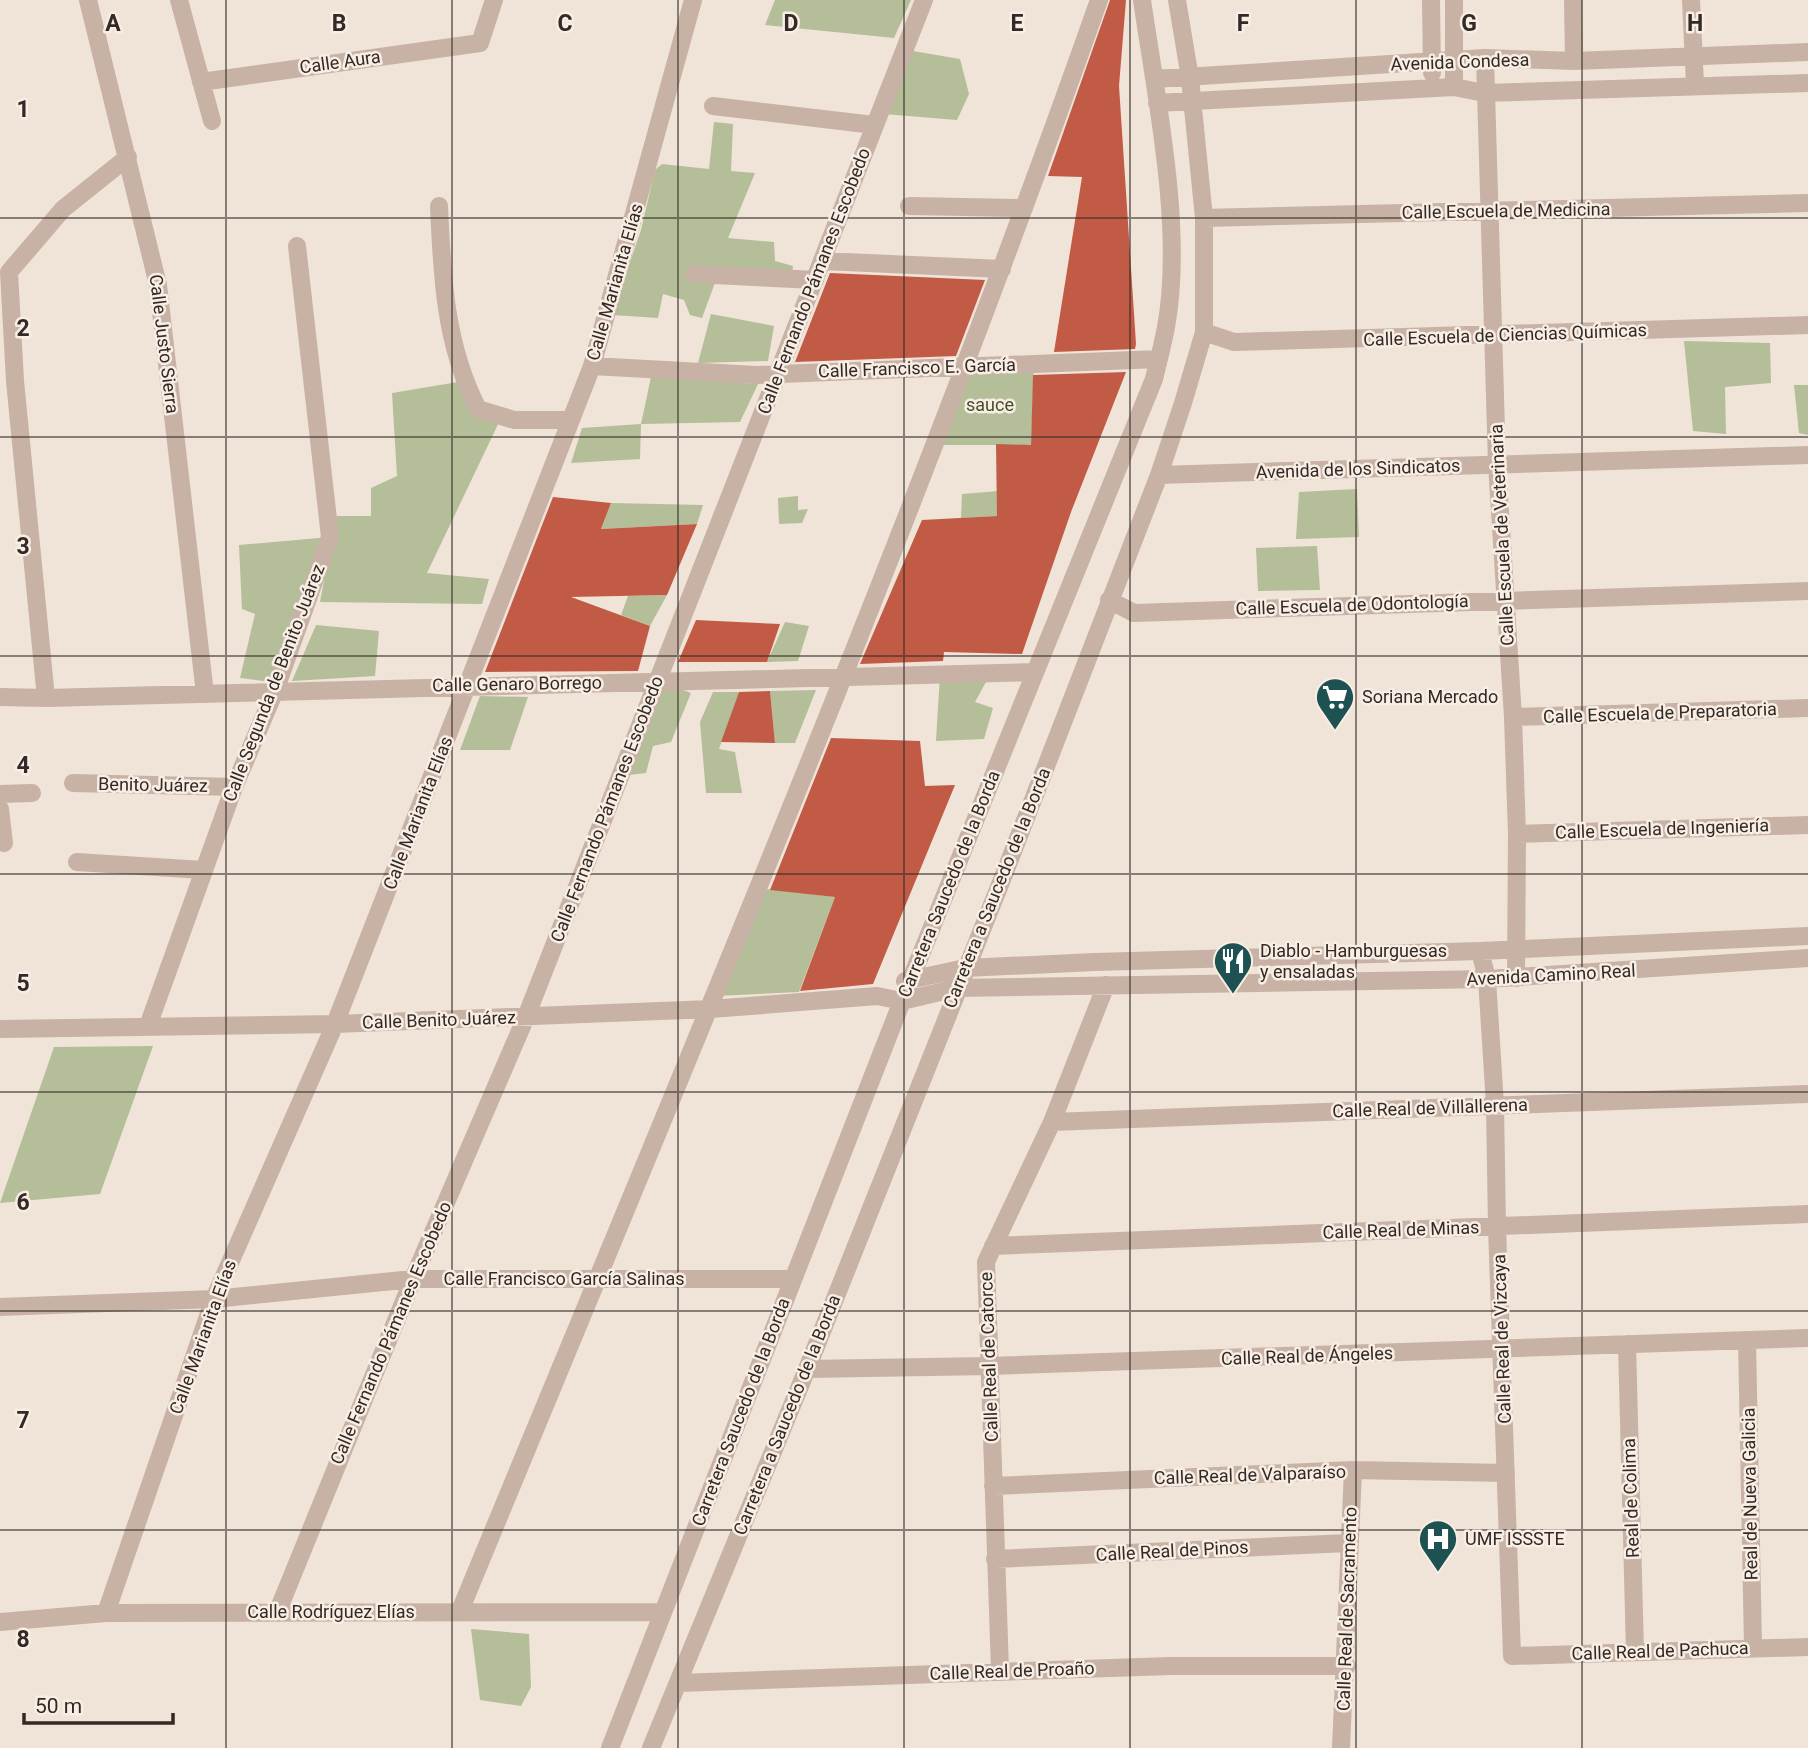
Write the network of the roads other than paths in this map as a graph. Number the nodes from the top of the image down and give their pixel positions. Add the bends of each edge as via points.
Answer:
1 (89, 0) edge
2 (179, 0) edge
3 (494, 0) edge
4 (693, 0) edge
5 (925, 0) edge
6 (1099, 0) edge
7 (1142, 0) edge
8 (1177, 0) edge
9 (1573, 0) edge
10 (1691, 0) edge
11 (1454, 6) edge
12 (1431, 7) edge
13 (1808, 52) edge
14 (1692, 57) junction
15 (1485, 58) junction
16 (1454, 60) junction
17 (1432, 61) junction
18 (1574, 61) junction
19 (1190, 78) junction
20 (1154, 79) junction
21 (201, 82) junction
22 (1808, 83) edge
23 (1695, 84) junction
24 (1454, 86) junction
25 (1432, 88) junction
26 (1485, 93) junction
27 (1157, 103) junction
28 (1192, 103) junction
29 (713, 106) dead end
30 (212, 121) dead end
31 (874, 125) junction
32 (128, 157) junction
33 (1808, 204) edge
34 (439, 206) dead end
35 (909, 206) dead end
36 (1024, 208) junction
37 (1491, 211) junction
38 (1204, 218) junction
39 (297, 246) dead end
40 (823, 261) junction
41 (1002, 269) junction
42 (694, 274) dead end
43 (815, 281) junction
44 (1808, 325) edge
45 (1204, 331) junction
46 (1494, 336) junction
47 (1159, 359) junction
48 (592, 366) junction
49 (963, 366) junction
50 (778, 374) junction
51 (571, 420) junction
52 (1808, 455) edge
53 (1497, 464) junction
54 (1159, 475) junction
55 (1808, 591) edge
56 (1109, 600) junction
57 (1504, 600) junction
58 (1035, 672) junction
59 (841, 676) junction
60 (658, 681) junction
61 (467, 685) junction
62 (275, 691) junction
63 (205, 694) junction
64 (0, 697) edge
65 (46, 698) junction
66 (1808, 708) edge
67 (1513, 717) junction
68 (73, 783) dead end
69 (234, 787) junction
70 (32, 793) dead end
71 (0, 794) edge
72 (0, 808) edge
73 (1808, 825) edge
74 (1517, 834) junction
75 (4, 843) dead end
76 (77, 862) dead end
77 (203, 870) junction
78 (1808, 936) edge
79 (1516, 950) junction
80 (1480, 951) junction
81 (1808, 958) edge
82 (965, 968) junction
83 (911, 978) junction
84 (1516, 978) junction
85 (1487, 979) junction
86 (1106, 985) junction
87 (957, 988) junction
88 (877, 996) junction
89 (902, 1001) junction
90 (711, 1009) junction
91 (526, 1017) junction
92 (335, 1024) junction
93 (148, 1026) junction
94 (0, 1029) edge
95 (1808, 1094) edge
96 (1496, 1105) junction
97 (1052, 1122) junction
98 (1808, 1214) edge
99 (1497, 1227) junction
100 (993, 1246) junction
101 (598, 1278) junction
102 (413, 1279) junction
103 (793, 1279) junction
104 (214, 1300) junction
105 (0, 1307) edge
106 (1808, 1338) edge
107 (1747, 1340) junction
108 (1626, 1344) junction
109 (1503, 1350) junction
110 (989, 1366) junction
111 (807, 1369) junction
112 (1353, 1470) junction
113 (1507, 1473) junction
114 (993, 1486) junction
115 (1349, 1543) junction
116 (995, 1559) junction
117 (460, 1611) junction
118 (663, 1612) junction
119 (106, 1613) junction
120 (277, 1613) junction
121 (0, 1622) edge
122 (1753, 1647) junction
123 (1808, 1647) edge
124 (1635, 1652) junction
125 (1512, 1656) joint
126 (1347, 1666) junction
127 (1000, 1670) junction
128 (678, 1683) junction
129 (610, 1748) edge
130 (650, 1748) edge
131 (1341, 1748) edge

1 - 32 street, Calle Justo Sierra
2 - 21 street
3 - 21 street, Calle Aura via 480,43
4 - 48 street, Calle Marianita Elías
5 - 31 street, Calle Fernando Pámanes Escobedo
6 - 36 street
7 - 20 street, Carretera Saucedo de la Borda
8 - 19 street, Carretera a Saucedo de la Borda
9 - 18 street
10 - 14 street
11 - 12 street
11 - 16 street
12 - 17 street
13 - 14 street, Avenida Condesa
14 - 18 street, Avenida Condesa
14 - 23 street
15 - 16 street, Avenida Condesa
15 - 18 street, Avenida Condesa
15 - 26 street, Calle Escuela de Veterinaria
16 - 17 street, Avenida Condesa
16 - 24 street
17 - 19 street, Avenida Condesa
17 - 25 street
19 - 20 street, Avenida Condesa
19 - 28 street, Carretera a Saucedo de la Borda
20 - 27 street, Carretera Saucedo de la Borda
21 - 30 street
22 - 23 street, Avenida Condesa
23 - 26 street, Avenida Condesa
24 - 25 street, Avenida Condesa
24 - 26 street, Avenida Condesa
25 - 28 street, Avenida Condesa
26 - 37 street, Calle Escuela de Veterinaria
27 - 28 street, Avenida Condesa
27 - 47 street, Carretera Saucedo de la Borda via 1170,219 1167,325
28 - 38 street, Carretera a Saucedo de la Borda
29 - 31 street
31 - 40 street, Calle Fernando Pámanes Escobedo
32 - 63 street, Calle Justo Sierra via 158,285
32 - 65 street via 63,209 9,272 16,394
33 - 37 street, Calle Escuela de Medicina
34 - 51 street via 442,287 451,335 464,381 478,409 514,420
35 - 36 street
36 - 41 street
37 - 38 street, Calle Escuela de Medicina
37 - 46 street, Calle Escuela de Veterinaria
38 - 45 street, Carretera a Saucedo de la Borda
39 - 62 street, Calle Segunda de Benito Juárez via 330,537
40 - 41 street
40 - 43 street, Calle Fernando Pámanes Escobedo
41 - 49 street
42 - 43 street
43 - 50 street, Calle Fernando Pámanes Escobedo
44 - 46 street, Calle Escuela de Ciencias Químicas
45 - 46 street, Calle Escuela de Ciencias Químicas via 1234,342
45 - 54 street, Carretera a Saucedo de la Borda
46 - 53 street, Calle Escuela de Veterinaria
47 - 49 street, Calle Francisco E. García
47 - 58 street, Carretera Saucedo de la Borda
48 - 50 street, Calle Francisco E. García
48 - 51 street, Calle Marianita Elías
49 - 50 street, Calle Francisco E. García
49 - 59 street
50 - 60 street, Calle Fernando Pámanes Escobedo
51 - 61 street, Calle Marianita Elías
52 - 53 street, Avenida de los Sindicatos
53 - 54 street, Avenida de los Sindicatos
53 - 57 street, Calle Escuela de Veterinaria
54 - 56 street, Carretera a Saucedo de la Borda
55 - 57 street, Calle Escuela de Odontología
56 - 57 street, Calle Escuela de Odontología via 1135,613
56 - 82 street, Carretera a Saucedo de la Borda
57 - 67 street, Calle Escuela de Veterinaria
58 - 59 street, Calle Genaro Borrego
58 - 83 street, Carretera Saucedo de la Borda
59 - 60 street, Calle Genaro Borrego
59 - 90 street
60 - 61 street, Calle Genaro Borrego
60 - 91 street, Calle Fernando Pámanes Escobedo
61 - 62 street, Calle Genaro Borrego
61 - 92 street, Calle Marianita Elías
62 - 63 street, Calle Genaro Borrego
62 - 69 street, Calle Segunda de Benito Juárez
63 - 65 street, Calle Genaro Borrego
64 - 65 street, Calle Genaro Borrego
66 - 67 street, Calle Escuela de Preparatoria
67 - 74 street, Calle Escuela de Veterinaria
68 - 69 street, Benito Juárez
69 - 77 street, Calle Segunda de Benito Juárez
70 - 71 street
72 - 75 street
73 - 74 street, Calle Escuela de Ingeniería
74 - 79 street, Calle Escuela de Veterinaria
76 - 77 street
77 - 93 street, Calle Segunda de Benito Juárez
78 - 79 street, Avenida Camino Real
79 - 80 street, Avenida Camino Real
79 - 84 street, Calle Escuela de Veterinaria
80 - 82 street, Avenida Camino Real
80 - 85 street, Calle Real de Vizcaya
81 - 84 street, Avenida Camino Real
82 - 83 street, Avenida Camino Real
82 - 87 street, Carretera a Saucedo de la Borda
83 - 88 street, Calle Benito Juárez
83 - 89 street, Carretera Saucedo de la Borda
84 - 85 street, Avenida Camino Real
85 - 86 street, Avenida Camino Real
85 - 96 street, Calle Real de Vizcaya
86 - 87 street, Avenida Camino Real
86 - 97 street, Calle Real de Catorce
87 - 89 street, Avenida Camino Real
87 - 111 street, Carretera a Saucedo de la Borda
88 - 89 street, Calle Benito Juárez
88 - 90 street, Calle Benito Juárez
89 - 103 street, Carretera Saucedo de la Borda
90 - 91 street, Calle Benito Juárez
90 - 101 street
91 - 92 street, Calle Benito Juárez
91 - 102 street, Calle Fernando Pámanes Escobedo
92 - 93 street, Calle Benito Juárez
92 - 104 street, Calle Marianita Elías
93 - 94 street, Calle Benito Juárez
95 - 96 street, Calle Real de Villallerena
96 - 97 street, Calle Real de Villallerena
96 - 99 street, Calle Real de Vizcaya
97 - 100 street, Calle Real de Catorce
98 - 99 street, Calle Real de Minas
99 - 100 street, Calle Real de Minas
99 - 109 street, Calle Real de Vizcaya
100 - 110 street, Calle Real de Catorce via 986,1262
101 - 102 street, Calle Francisco García Salinas
101 - 103 street, Calle Francisco García Salinas
101 - 117 street
102 - 104 street, Calle Francisco García Salinas
102 - 120 street, Calle Fernando Pámanes Escobedo
103 - 118 street, Carretera Saucedo de la Borda
104 - 105 street, Calle Francisco García Salinas
104 - 119 street, Calle Marianita Elías
106 - 107 street, Calle Real de Ángeles
107 - 108 street, Calle Real de Ángeles
107 - 122 street, Real de Nueva Galicia
108 - 109 street, Calle Real de Ángeles
108 - 124 street, Real de Colima
109 - 110 street, Calle Real de Ángeles
109 - 113 street, Calle Real de Vizcaya
110 - 111 street, Calle Real de Ángeles
110 - 114 street, Calle Real de Catorce
111 - 128 street, Carretera a Saucedo de la Borda
112 - 113 street, Calle Real de Valparaíso
112 - 114 street, Calle Real de Valparaíso
112 - 115 street, Calle Real de Sacramento
113 - 125 street, Calle Real de Vizcaya
114 - 116 street, Calle Real de Catorce
115 - 116 street, Calle Real de Pinos
115 - 126 street, Calle Real de Sacramento
116 - 127 street, Calle Real de Catorce
117 - 118 street, Calle Rodríguez Elías
117 - 120 street, Calle Rodríguez Elías
118 - 129 street, Carretera Saucedo de la Borda
119 - 120 street, Calle Rodríguez Elías
119 - 121 street, Calle Rodríguez Elías
122 - 123 street, Calle Real de Pachuca
122 - 124 street, Calle Real de Pachuca
124 - 125 street, Calle Real de Pachuca
126 - 127 street, Calle Real de Proaño
126 - 131 street, Calle Real de Sacramento
127 - 128 street, Calle Real de Proaño
128 - 130 street, Carretera a Saucedo de la Borda

